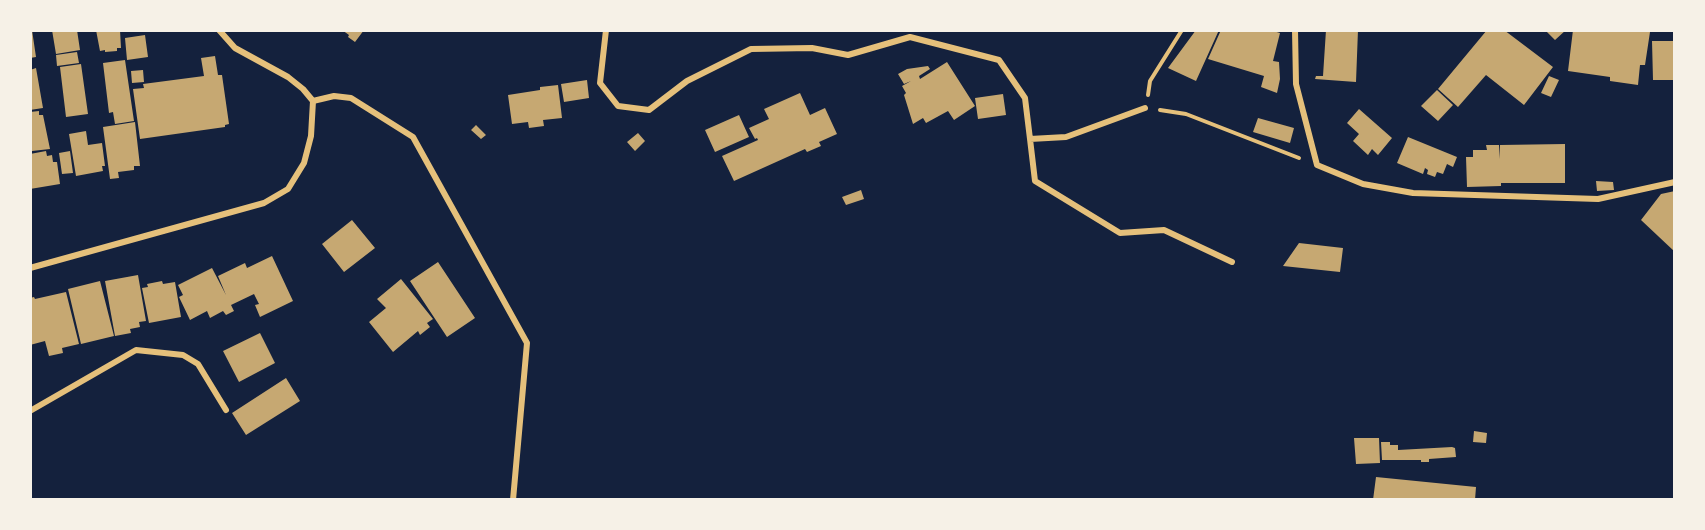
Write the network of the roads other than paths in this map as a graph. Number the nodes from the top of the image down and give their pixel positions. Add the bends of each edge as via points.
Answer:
1 (219, 30) edge
2 (606, 30) edge
3 (1295, 30) edge
4 (313, 101) junction
5 (1145, 108) road end
6 (1030, 139) junction
7 (1675, 182) edge
8 (1232, 262) dead end
9 (30, 268) edge
10 (226, 410) dead end
11 (30, 411) edge
12 (513, 500) edge

1 - 4 street via 235,48 288,77
2 - 6 street via 600,83 618,106 649,110 687,81 751,49 812,48 848,55 910,37 999,60 1025,99
3 - 7 street via 1296,84 1317,165 1363,184 1413,193 1598,199
4 - 9 street via 311,136 304,163 288,189 264,203
4 - 12 street via 334,96 351,98 413,137 527,343
5 - 6 street via 1066,137
6 - 8 street via 1035,181 1082,210 1120,232 1164,230
10 - 11 street via 198,364 183,355 136,350

